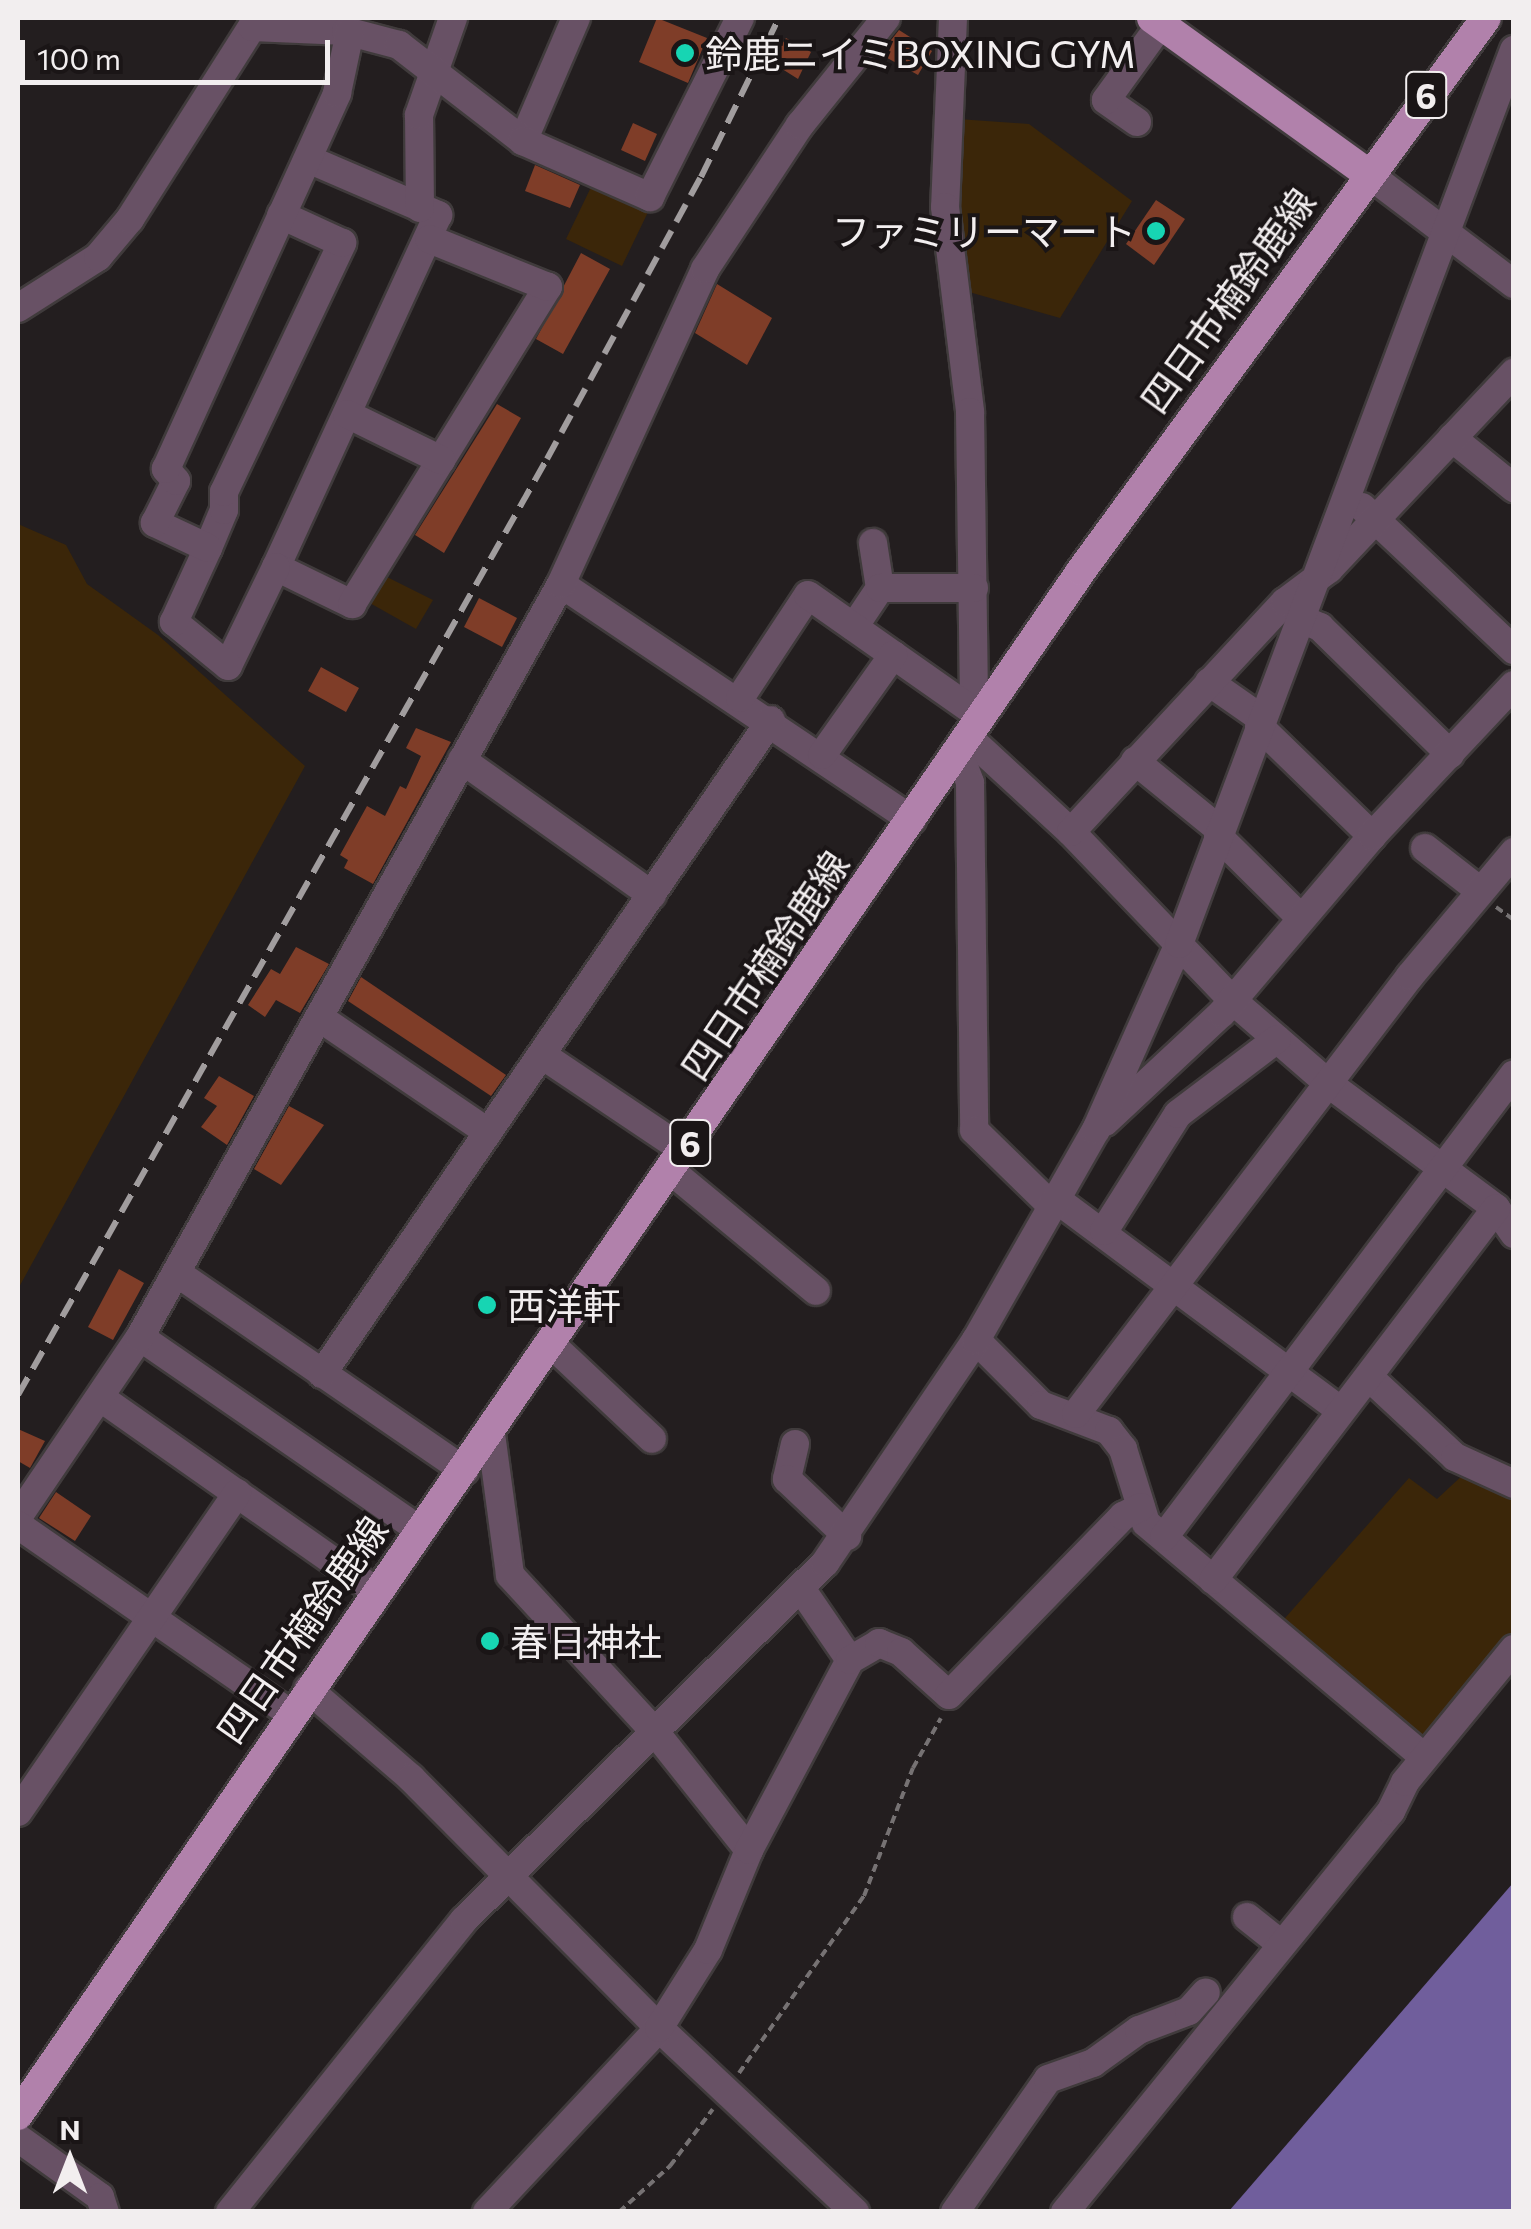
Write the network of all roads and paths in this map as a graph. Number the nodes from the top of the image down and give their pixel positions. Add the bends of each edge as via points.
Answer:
1 (453, 18) edge
2 (576, 18) edge
3 (740, 18) edge
4 (886, 18) edge
5 (952, 18) edge
6 (1486, 18) edge
7 (269, 20) edge
8 (1156, 21) edge
9 (348, 27) edge
10 (1514, 50) edge
11 (436, 68) junction
12 (1137, 122) dead end
13 (522, 141) junction
14 (308, 159) junction
15 (1367, 173) junction
16 (420, 208) junction
17 (281, 215) junction
18 (1444, 231) junction
19 (430, 238) junction
20 (1514, 284) edge
21 (18, 308) edge
22 (1514, 373) edge
23 (348, 414) junction
24 (1452, 438) junction
25 (441, 460) junction
26 (1514, 488) edge
27 (1346, 492) junction
28 (1374, 520) junction
29 (874, 544) dead end
30 (208, 548) junction
31 (276, 568) junction
32 (1316, 579) junction
33 (561, 584) junction
34 (880, 588) junction
35 (974, 588) junction
36 (1301, 619) junction
37 (854, 627) junction
38 (1514, 650) edge
39 (893, 654) junction
40 (1209, 682) junction
41 (1514, 686) edge
42 (740, 698) junction
43 (771, 720) junction
44 (1261, 722) junction
45 (970, 729) junction
46 (1450, 754) junction
47 (822, 755) junction
48 (462, 760) junction
49 (1135, 761) junction
50 (912, 820) junction
51 (1070, 832) junction
52 (1219, 833) junction
53 (1372, 836) junction
54 (1425, 848) dead end
55 (1514, 852) edge
56 (1479, 890) junction
57 (652, 895) junction
58 (1301, 918) junction
59 (1179, 944) junction
60 (1232, 1000) junction
61 (320, 1018) junction
62 (1277, 1039) junction
63 (542, 1055) junction
64 (1514, 1074) edge
65 (1329, 1084) junction
66 (1096, 1130) junction
67 (488, 1132) junction
68 (678, 1161) junction
69 (1442, 1168) junction
70 (1054, 1202) junction
71 (1496, 1208) junction
72 (1104, 1230) junction
73 (1514, 1234) edge
74 (177, 1273) junction
75 (1175, 1282) junction
76 (816, 1291) dead end
77 (140, 1337) junction
78 (976, 1340) junction
79 (552, 1345) junction
80 (1290, 1369) junction
81 (322, 1374) junction
82 (1370, 1378) junction
83 (101, 1398) junction
84 (1342, 1411) junction
85 (1076, 1414) junction
86 (491, 1434) junction
87 (652, 1440) dead end
88 (794, 1444) dead end
89 (465, 1472) junction
90 (1514, 1484) edge
91 (237, 1494) junction
92 (1141, 1507) junction
93 (18, 1521) edge
94 (418, 1528) junction
95 (847, 1536) junction
96 (1164, 1537) junction
97 (1213, 1580) junction
98 (802, 1590) junction
99 (376, 1591) junction
100 (152, 1618) junction
101 (1514, 1649) edge
102 (850, 1660) junction
103 (949, 1695) junction
104 (299, 1702) junction
105 (655, 1732) junction
106 (1424, 1757) junction
107 (18, 1812) edge
108 (748, 1850) junction
109 (506, 1875) junction
110 (1247, 1917) dead end
111 (1281, 1944) junction
112 (1209, 1994) junction
113 (659, 2028) junction
114 (727, 2091) junction
115 (18, 2116) edge
116 (18, 2138) edge
117 (104, 2212) edge
118 (230, 2212) edge
119 (486, 2212) edge
120 (619, 2212) edge
121 (855, 2212) edge
122 (955, 2212) edge
123 (1065, 2212) edge

1 - 11 street
2 - 13 street
3 - 13 street via 650,197
4 - 33 street via 800,125 704,269
5 - 35 street via 945,207 970,412
6 - 15 main road, 四日市楠鈴鹿線 / 6
7 - 9 street
7 - 21 street via 240,40 164,173 98,257
8 - 12 street via 1106,100
8 - 15 main road
9 - 11 street via 400,45
9 - 14 street via 349,56
10 - 18 street
11 - 13 street
11 - 16 street via 419,115
14 - 16 street
14 - 17 street
15 - 18 street
15 - 45 main road, 四日市楠鈴鹿線 / 6
16 - 19 street via 438,215
17 - 30 street via 166,469 176,481 154,524
17 - 30 street via 342,243 224,492
18 - 20 street
18 - 27 street
19 - 23 street
19 - 25 street via 548,287
22 - 24 street
23 - 25 street
23 - 31 street
24 - 26 street
24 - 28 street
25 - 31 street via 352,604
27 - 28 street
27 - 32 street
28 - 32 street
28 - 38 street
29 - 34 street
30 - 31 street via 174,622 228,666
32 - 36 street
32 - 40 street
33 - 42 street
33 - 48 street
34 - 35 street
34 - 37 street
35 - 45 street
36 - 44 street
36 - 46 street via 1320,627
37 - 39 street
37 - 42 street via 808,595
39 - 45 street
39 - 47 street
40 - 44 street
40 - 49 street
41 - 46 street
42 - 43 street
43 - 47 street
43 - 57 street
44 - 52 street
44 - 53 street
45 - 50 main road, 四日市楠鈴鹿線 / 6
45 - 51 street
45 - 70 street via 974,1130
46 - 53 street
47 - 50 street
48 - 57 street
48 - 61 street
49 - 51 street
49 - 52 street
50 - 68 main road, 四日市楠鈴鹿線 / 6
51 - 59 street
52 - 58 street
52 - 59 street
53 - 58 street
54 - 56 street
55 - 56 street
56 - 65 street
57 - 63 street
58 - 60 street
59 - 60 street
59 - 66 street
60 - 62 street
60 - 66 street
61 - 67 street
61 - 74 street
62 - 65 street
62 - 72 street via 1178,1114
63 - 67 street
63 - 68 street
64 - 69 street
65 - 69 street
65 - 75 street
66 - 70 street
67 - 81 street
68 - 76 street
68 - 79 main road, 四日市楠鈴鹿線 / 6
69 - 71 street
69 - 80 street
70 - 72 street
70 - 78 street
71 - 73 street
71 - 82 street
72 - 75 street
74 - 77 street
74 - 81 street
75 - 80 street
75 - 85 street
77 - 83 street
77 - 94 street
78 - 85 street via 1041,1405
78 - 95 street
79 - 86 main road, 四日市楠鈴鹿線 / 6
79 - 87 street
80 - 84 street
80 - 96 street
81 - 89 street
82 - 84 street
82 - 90 street via 1456,1457
83 - 91 street
83 - 93 street
84 - 97 street
85 - 92 street via 1109,1432 1123,1449
86 - 89 main road, 四日市楠鈴鹿線 / 6
86 - 105 street via 510,1575
88 - 95 street via 788,1479
89 - 94 main road, 四日市楠鈴鹿線 / 6
91 - 99 street
91 - 100 street
92 - 96 street via 1146,1523
92 - 103 street via 1123,1516
93 - 100 street
94 - 99 main road, 四日市楠鈴鹿線 / 6
95 - 98 street
96 - 97 street
97 - 106 street
98 - 102 street
98 - 105 street
99 - 104 main road, 四日市楠鈴鹿線 / 6
100 - 104 street
100 - 107 street
101 - 106 street
102 - 103 street via 878,1643 901,1652
102 - 108 street
103 - 114 path via 864,1896
104 - 109 street via 411,1778
104 - 115 main road, 四日市楠鈴鹿線 / 6
105 - 108 street
105 - 109 street
106 - 111 street via 1391,1811
108 - 113 street via 708,1950
109 - 113 street
109 - 118 street via 350,2056
110 - 111 street
111 - 112 street
112 - 122 street via 1188,2011 1138,2030 1093,2063 1048,2080
112 - 123 street
113 - 114 street
113 - 119 street
114 - 120 path via 670,2166
114 - 121 street
116 - 117 street via 100,2197

